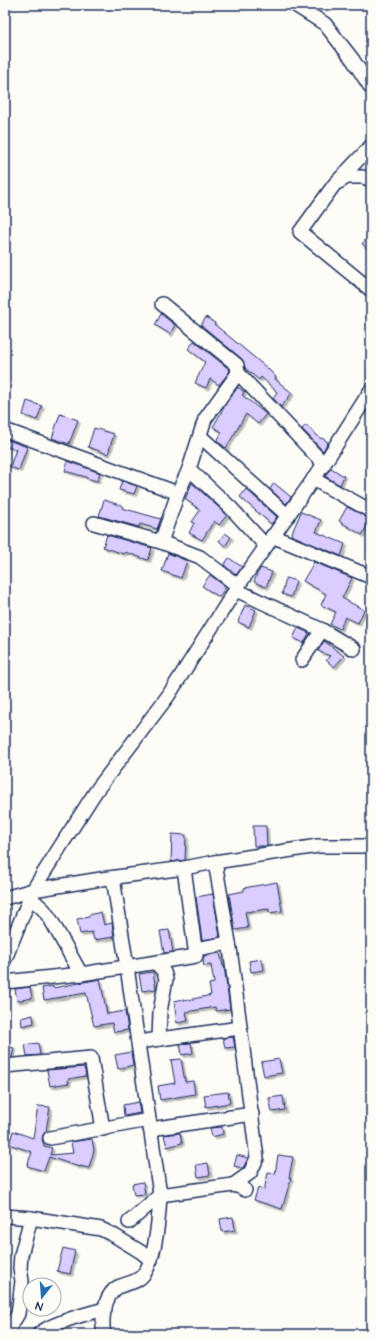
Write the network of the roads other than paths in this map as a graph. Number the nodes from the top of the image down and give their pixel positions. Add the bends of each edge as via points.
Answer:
1 (294, 5) edge
2 (371, 88) edge
3 (371, 146) edge
4 (371, 180) edge
5 (334, 185) junction
6 (371, 290) edge
7 (162, 304) dead end
8 (238, 373) junction
9 (371, 390) edge
10 (5, 430) edge
11 (200, 436) junction
12 (324, 464) junction
13 (189, 469) junction
14 (313, 479) junction
15 (178, 494) junction
16 (371, 511) edge
17 (288, 516) junction
18 (94, 523) dead end
19 (269, 541) junction
20 (161, 542) junction
21 (371, 577) edge
22 (237, 588) junction
23 (322, 630) junction
24 (354, 648) dead end
25 (302, 660) dead end
26 (371, 846) edge
27 (215, 862) junction
28 (184, 868) junction
29 (113, 878) junction
30 (32, 893) junction
31 (5, 898) edge
32 (229, 943) junction
33 (196, 949) junction
34 (5, 959) edge
35 (156, 964) junction
36 (127, 967) junction
37 (81, 974) junction
38 (5, 982) edge
39 (240, 1028) junction
40 (159, 1039) junction
41 (138, 1042) junction
42 (5, 1066) edge
43 (252, 1114) junction
44 (149, 1124) junction
45 (104, 1129) junction
46 (50, 1138) dead end
47 (233, 1185) junction
48 (245, 1190) dead end
49 (160, 1195) junction
50 (5, 1216) edge
51 (31, 1218) junction
52 (129, 1222) dead end
53 (151, 1260) junction
54 (105, 1309) junction
55 (6, 1334) edge
56 (40, 1334) edge
57 (104, 1334) edge

1 - 2 street via 325,24 354,60
3 - 5 street
4 - 5 street via 348,176
5 - 6 street via 300,232
7 - 8 street via 237,365
8 - 11 street via 205,419
8 - 12 street
9 - 12 street
10 - 15 street
11 - 13 street
11 - 17 street
12 - 14 street
13 - 15 street
13 - 19 street
14 - 16 street
14 - 17 street
15 - 20 street
17 - 19 street
18 - 20 street
19 - 21 street
19 - 22 street
20 - 22 street via 200,557
22 - 23 street
22 - 30 street via 168,696 96,791
23 - 24 street
23 - 25 street
26 - 27 street via 318,846
27 - 28 street
27 - 32 street
28 - 29 street
28 - 33 street
29 - 30 street
29 - 36 street
30 - 31 street
30 - 34 street
30 - 37 street via 51,920
32 - 33 street
32 - 39 street
33 - 35 street via 196,956
35 - 36 street
35 - 40 street via 164,972 166,979 160,1012
36 - 37 street
36 - 41 street
37 - 38 street
39 - 40 street
39 - 43 street
40 - 41 street
41 - 44 street
42 - 45 street via 91,1058
43 - 44 street
43 - 47 street via 257,1158 250,1173
44 - 45 street
44 - 49 street
45 - 46 street
47 - 48 street
47 - 49 street
49 - 52 street
49 - 53 street via 158,1231
50 - 51 street
51 - 53 street via 101,1229
51 - 55 street via 21,1255 22,1282 18,1314
53 - 54 street via 143,1275 136,1281 112,1292
54 - 56 street via 51,1326
54 - 57 street

